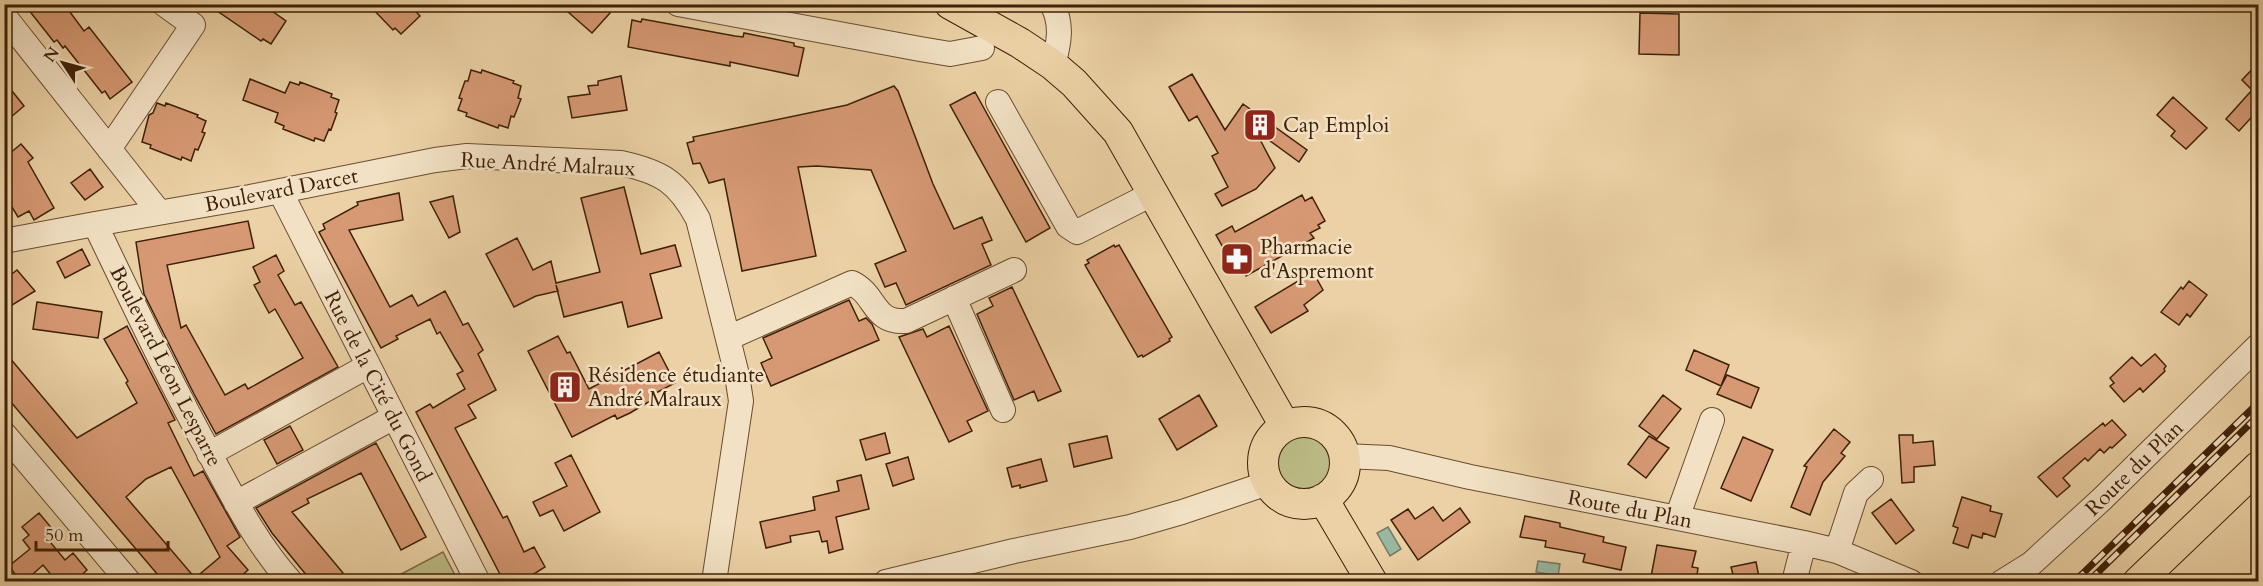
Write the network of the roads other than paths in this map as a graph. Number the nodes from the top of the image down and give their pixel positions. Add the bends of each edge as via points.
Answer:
1 (164, 4) edge
2 (950, 4) edge
3 (1052, 4) edge
4 (682, 5) edge
5 (4, 16) edge
6 (982, 48) dead end
7 (1053, 65) junction
8 (998, 102) dead end
9 (109, 148) junction
10 (403, 166) joint
11 (280, 191) junction
12 (1154, 193) junction
13 (159, 212) junction
14 (94, 224) junction
15 (4, 241) edge
16 (1014, 270) dead end
17 (954, 298) junction
18 (728, 338) junction
19 (2259, 346) edge
20 (368, 366) junction
21 (1003, 410) dead end
22 (394, 417) junction
23 (1712, 420) dead end
24 (1285, 426) junction
25 (4, 434) edge
26 (209, 454) junction
27 (1344, 456) junction
28 (2259, 467) edge
29 (1871, 479) dead end
30 (1268, 483) junction
31 (1323, 499) junction
32 (236, 503) junction
33 (1677, 518) junction
34 (1804, 543) junction
35 (1837, 551) junction
36 (278, 577) edge
37 (129, 582) edge
38 (478, 582) edge
39 (714, 582) edge
40 (886, 582) edge
41 (1372, 582) edge
42 (1794, 582) edge
43 (1911, 582) edge
44 (2002, 582) edge
45 (2138, 582) edge

1 - 9 street via 193,25
2 - 7 main road
3 - 7 street via 1059,28
4 - 6 street via 920,50 950,54
5 - 9 street
7 - 12 main road via 1082,90 1118,132
8 - 12 street via 1068,226 1077,232
9 - 13 street
10 - 11 street, Boulevard Darcet
10 - 18 street, Rue André Malraux via 467,156 548,159 621,163 661,176 687,199 698,219
11 - 13 street, Boulevard Darcet
11 - 20 street, Rue de la Cité du Gond
12 - 24 main road
13 - 14 street, Boulevard Darcet
14 - 15 street
14 - 26 street, Boulevard Léon Lesparre
16 - 17 street
17 - 18 street via 906,321 892,322 880,313 861,287 852,283
17 - 21 street
18 - 39 street, Rue André Malraux via 741,401
19 - 44 street, Route du Plan via 2087,513 2031,564
20 - 22 street, Rue de la Cité du Gond
20 - 26 street
22 - 32 street
22 - 38 street, Rue de la Cité du Gond
23 - 33 street
24 - 27 main road via 1306,422 1327,429
24 - 30 main road via 1274,434 1263,457
25 - 37 street
26 - 32 street, Boulevard Léon Lesparre
27 - 31 main road via 1340,481
27 - 33 street, Route du Plan via 1389,458
28 - 45 main road
29 - 35 street via 1856,493
30 - 31 main road via 1292,502
30 - 40 street via 1130,527
31 - 41 main road
32 - 36 street, Boulevard Léon Lesparre
33 - 34 street, Route du Plan
34 - 35 street, Route du Plan
34 - 42 street
35 - 43 street, Route du Plan

